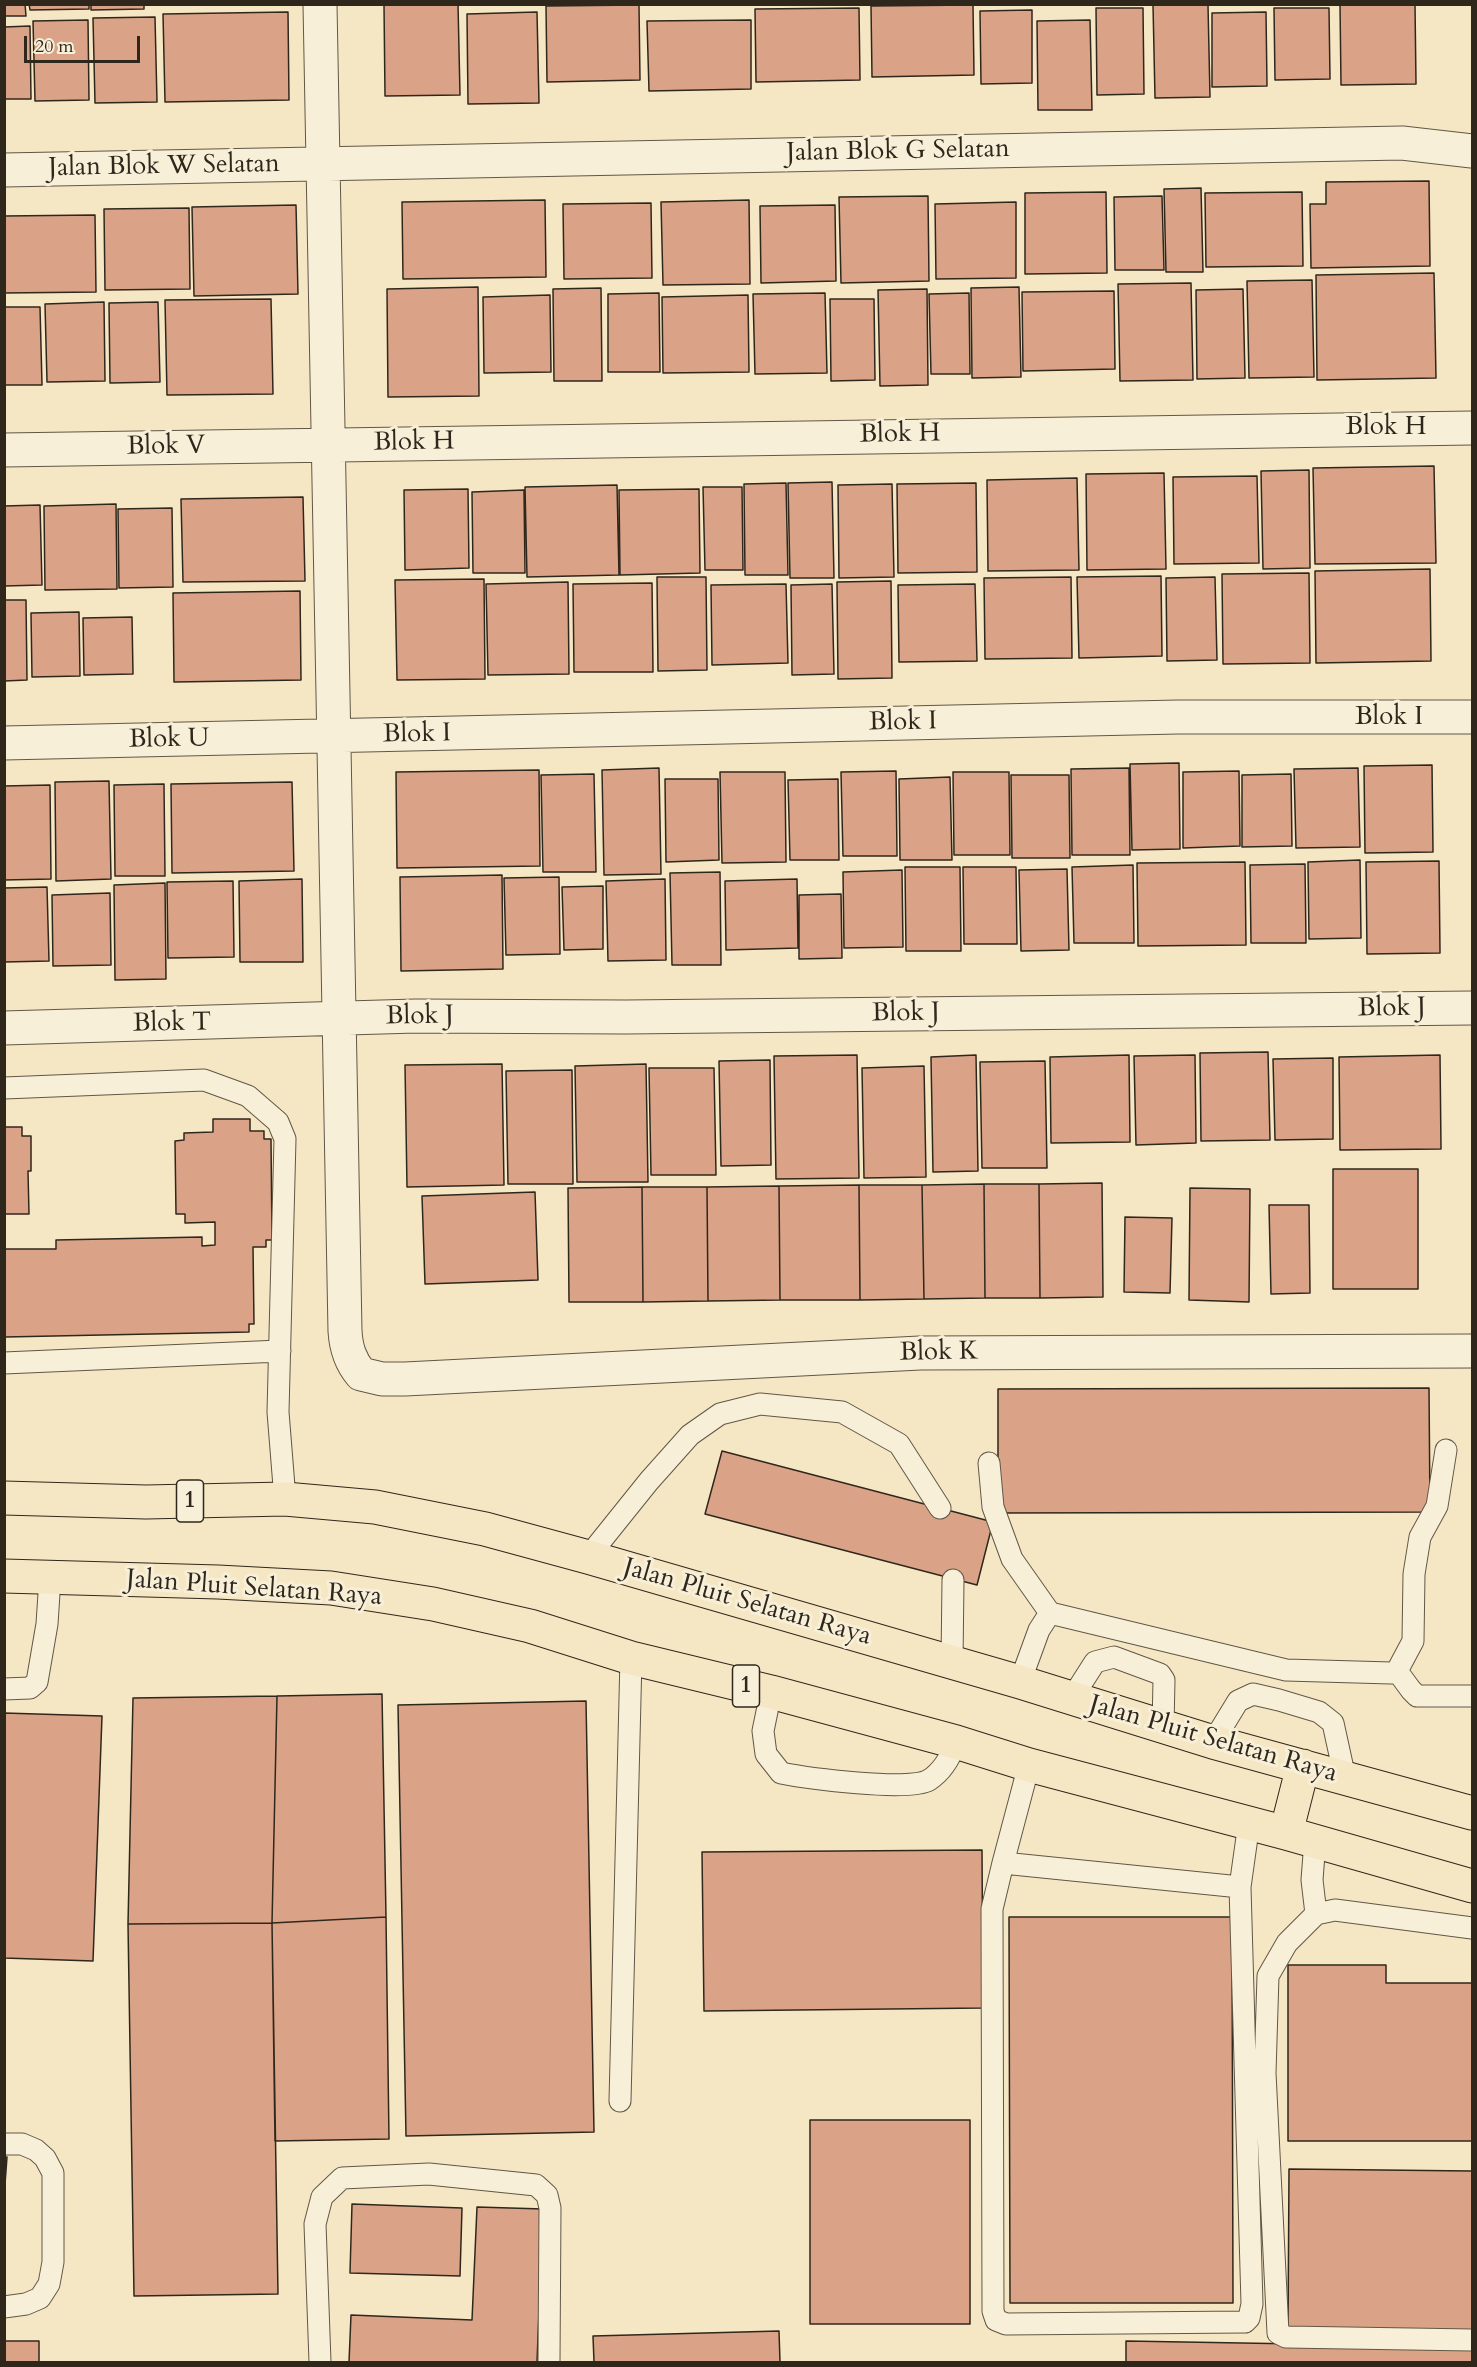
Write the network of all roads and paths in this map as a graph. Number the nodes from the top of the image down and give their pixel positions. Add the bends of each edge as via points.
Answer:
1 (320, 4) edge
2 (1473, 151) edge
3 (323, 163) junction
4 (4, 170) edge
5 (1473, 428) edge
6 (328, 444) junction
7 (4, 450) edge
8 (1473, 717) edge
9 (334, 737) junction
10 (4, 743) edge
11 (1473, 1008) edge
12 (339, 1020) junction
13 (4, 1028) edge
14 (4, 1088) edge
15 (280, 1351) junction
16 (1473, 1352) edge
17 (4, 1363) edge
18 (1446, 1450) dead end
19 (989, 1463) dead end
20 (4, 1498) edge
21 (285, 1499) junction
22 (940, 1508) dead end
23 (588, 1557) junction
24 (4, 1576) edge
25 (50, 1578) junction
26 (953, 1580) dead end
27 (1050, 1613) junction
28 (631, 1658) junction
29 (952, 1662) junction
30 (1397, 1671) junction
31 (1020, 1682) junction
32 (4, 1689) edge
33 (771, 1692) junction
34 (1473, 1696) edge
35 (1072, 1698) junction
36 (1163, 1727) junction
37 (956, 1742) junction
38 (1213, 1742) junction
39 (1029, 1765) junction
40 (1303, 1766) junction
41 (1345, 1778) junction
42 (1473, 1813) edge
43 (1249, 1823) junction
44 (1301, 1837) junction
45 (1003, 1863) junction
46 (1473, 1886) edge
47 (1240, 1887) junction
48 (1316, 1914) junction
49 (1473, 1928) edge
50 (620, 2101) dead end
51 (4, 2144) edge
52 (4, 2307) edge
53 (1473, 2340) edge
54 (320, 2362) edge
55 (549, 2362) edge

1 - 3 street
2 - 3 street, Jalan Blok G Selatan via 1402,143
3 - 4 street, Jalan Blok W Selatan
3 - 6 street
5 - 6 street, Blok H
6 - 7 street, Blok V
6 - 9 street
8 - 9 street, Blok I via 1178,717
9 - 10 street, Blok U
9 - 12 street
11 - 12 street, Blok J
12 - 13 street, Blok T
12 - 16 street, Blok K via 345,1343 361,1374 405,1379 920,1353
14 - 15 lane via 204,1080 248,1096 278,1122 285,1139
15 - 17 lane
15 - 21 lane via 278,1412
18 - 30 lane via 1437,1506 1420,1537 1414,1574 1413,1641
19 - 27 lane via 993,1508 1012,1559
20 - 21 highway, Jalan Pluit Selatan Raya / 1 via 146,1502
21 - 23 highway, Jalan Pluit Selatan Raya / 1 via 375,1507 485,1529
22 - 23 lane via 899,1444 842,1412 760,1404 720,1414 690,1435
23 - 29 highway, Jalan Pluit Selatan Raya / 1
24 - 25 highway, Jalan Pluit Selatan Raya / 1
25 - 28 highway, Jalan Pluit Selatan Raya / 1 via 331,1588 433,1604 530,1626
25 - 32 lane via 37,1682 30,1688
26 - 29 lane
27 - 30 lane via 1286,1670
27 - 31 lane via 1039,1630
28 - 33 highway, Jalan Pluit Selatan Raya / 1
28 - 50 lane
29 - 31 highway, Jalan Pluit Selatan Raya / 1
30 - 34 lane via 1417,1696
31 - 35 highway, Jalan Pluit Selatan Raya / 1
33 - 37 highway, Jalan Pluit Selatan Raya / 1
33 - 37 lane via 764,1731 766,1754 781,1773 814,1780 897,1785 928,1781 944,1766
35 - 36 highway, Jalan Pluit Selatan Raya / 1
35 - 36 lane via 1095,1662 1114,1657 1160,1674 1164,1680
36 - 38 highway, Jalan Pluit Selatan Raya / 1
37 - 39 highway, Jalan Pluit Selatan Raya / 1
38 - 40 highway, Jalan Pluit Selatan Raya / 1
38 - 41 lane via 1238,1701 1253,1694 1279,1700 1319,1712 1333,1723
39 - 43 highway, Jalan Pluit Selatan Raya / 1
39 - 45 lane
40 - 41 highway, Jalan Pluit Selatan Raya / 1
40 - 44 highway
41 - 42 highway, Jalan Pluit Selatan Raya / 1
43 - 44 highway, Jalan Pluit Selatan Raya / 1
43 - 47 lane
44 - 46 highway, Jalan Pluit Selatan Raya / 1
44 - 48 lane
45 - 47 lane
45 - 47 lane via 992,1909 993,2311 996,2320 1006,2324 1245,2322 1249,2318 1252,2304
48 - 49 lane via 1335,1910
48 - 53 lane via 1287,1943 1268,1976 1265,2073 1278,2333 1286,2337
51 - 52 lane via 22,2144 36,2150 52,2172 49,2284 40,2298
54 - 55 lane via 315,2223 322,2197 342,2178 429,2174 536,2185 547,2195

